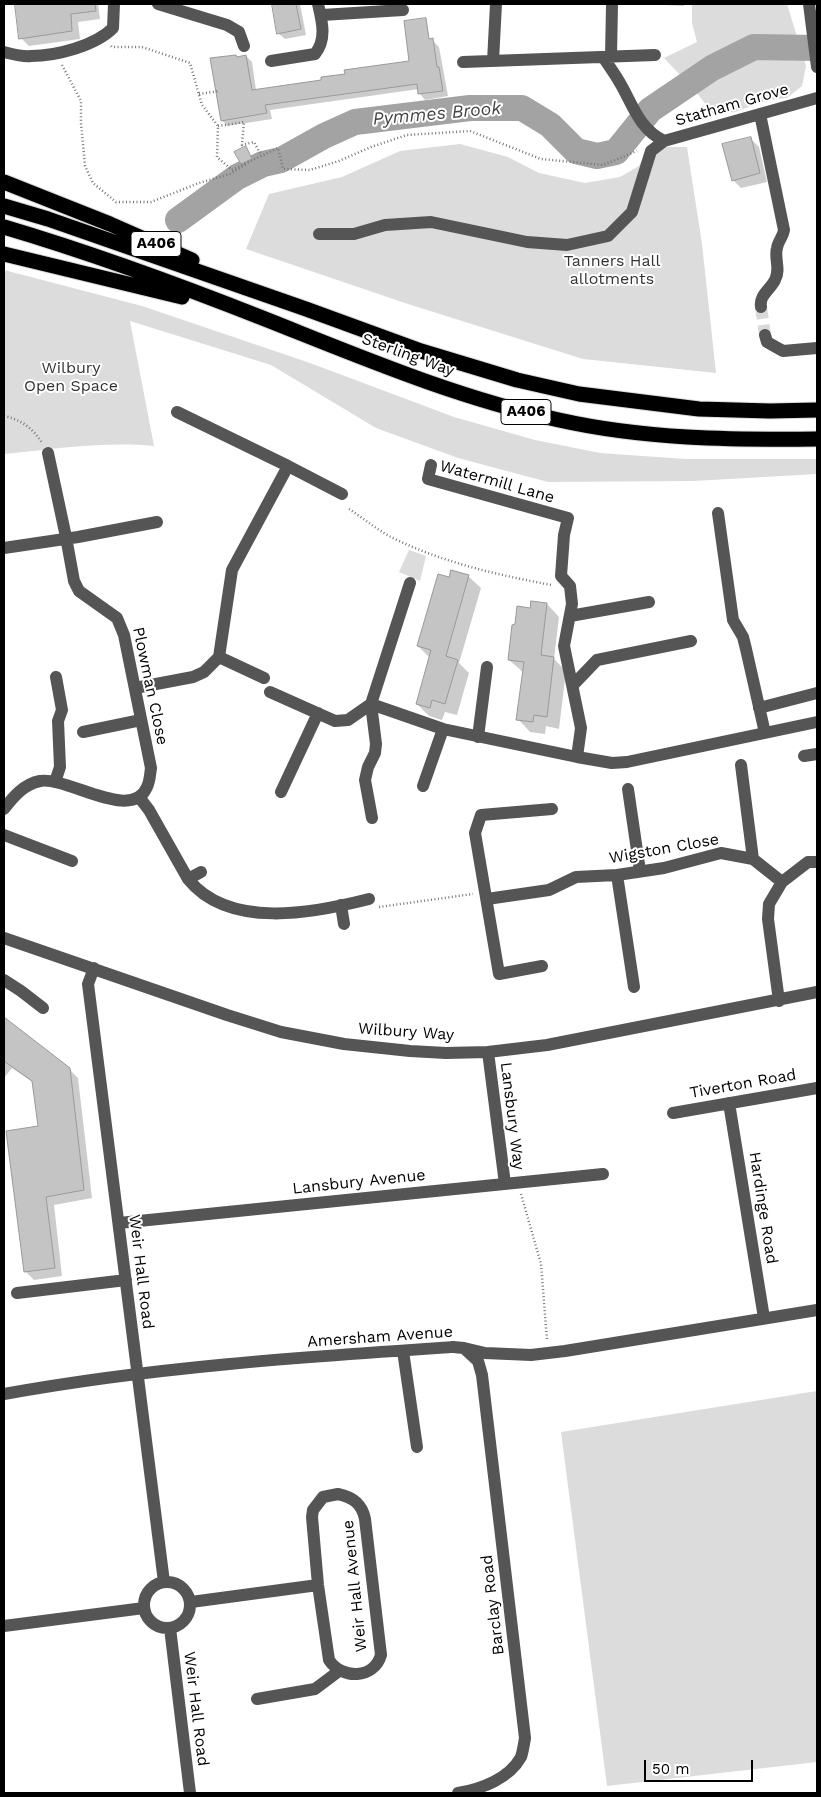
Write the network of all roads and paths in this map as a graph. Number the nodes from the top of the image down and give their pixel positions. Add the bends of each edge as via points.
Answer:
1 (114, 4) edge
2 (158, 4) edge
3 (496, 4) edge
4 (612, 4) edge
5 (808, 4) edge
6 (320, 9) edge
7 (403, 10) dead end
8 (107, 34) junction
9 (244, 46) dead end
10 (4, 52) edge
11 (55, 53) junction
12 (655, 55) dead end
13 (607, 57) junction
14 (270, 61) dead end
15 (493, 61) junction
16 (464, 62) dead end
17 (817, 63) edge
18 (219, 91) dead end
19 (199, 94) junction
20 (817, 98) edge
21 (760, 114) junction
22 (218, 126) junction
23 (660, 139) junction
24 (261, 155) junction
25 (4, 182) edge
26 (4, 206) edge
27 (4, 227) edge
28 (319, 234) dead end
29 (4, 254) edge
30 (761, 308) tunnel mouth
31 (306, 309) junction
32 (249, 313) junction
33 (765, 335) tunnel mouth
34 (817, 348) edge
35 (817, 410) edge
36 (177, 412) dead end
37 (4, 416) edge
38 (817, 439) edge
39 (46, 451) joint
40 (431, 465) dead end
41 (288, 466) junction
42 (342, 494) dead end
43 (349, 509) dead end
44 (718, 513) dead end
45 (156, 522) dead end
46 (66, 538) junction
47 (4, 548) edge
48 (410, 583) dead end
49 (570, 586) junction
50 (649, 602) dead end
51 (570, 616) junction
52 (691, 641) dead end
53 (220, 657) junction
54 (487, 668) dead end
55 (56, 677) dead end
56 (264, 678) dead end
57 (573, 685) junction
58 (135, 688) junction
59 (270, 692) dead end
60 (817, 693) edge
61 (372, 704) junction
62 (759, 708) junction
63 (318, 713) junction
64 (141, 720) junction
65 (817, 722) edge
66 (443, 729) junction
67 (83, 732) dead end
68 (765, 733) junction
69 (478, 737) junction
70 (817, 754) edge
71 (577, 756) junction
72 (804, 756) dead end
73 (742, 765) dead end
74 (55, 782) junction
75 (423, 786) dead end
76 (628, 789) dead end
77 (281, 792) dead end
78 (139, 797) junction
79 (4, 809) edge
80 (552, 809) dead end
81 (372, 818) dead end
82 (4, 835) edge
83 (753, 859) junction
84 (72, 861) dead end
85 (817, 862) edge
86 (640, 871) junction
87 (201, 872) dead end
88 (616, 875) junction
89 (188, 879) junction
90 (782, 882) junction
91 (486, 896) junction
92 (365, 900) joint
93 (341, 905) junction
94 (344, 924) dead end
95 (4, 938) edge
96 (542, 966) dead end
97 (94, 968) junction
98 (4, 980) edge
99 (634, 987) dead end
100 (817, 992) edge
101 (779, 1001) junction
102 (44, 1008) dead end
103 (488, 1052) junction
104 (817, 1088) edge
105 (729, 1103) junction
106 (673, 1113) dead end
107 (603, 1174) dead end
108 (511, 1183) junction
109 (119, 1223) junction
110 (126, 1280) junction
111 (17, 1293) dead end
112 (817, 1310) edge
113 (764, 1318) junction
114 (464, 1348) junction
115 (403, 1351) junction
116 (511, 1353) junction
117 (548, 1353) junction
118 (137, 1374) junction
119 (482, 1375) junction
120 (4, 1394) edge
121 (416, 1447) dead end
122 (164, 1582) junction
123 (318, 1585) junction
124 (190, 1602) junction
125 (144, 1608) junction
126 (4, 1626) edge
127 (170, 1628) junction
128 (339, 1670) junction
129 (257, 1699) dead end
130 (190, 1793) edge
131 (458, 1793) edge

1 - 8 street via 113,28
2 - 9 street via 240,32
3 - 15 street
4 - 13 street
5 - 17 street
6 - 7 street
6 - 14 street via 323,31 321,47 315,54
8 - 11 street via 71,51
8 - 19 path via 112,48 142,47 190,63
10 - 11 street via 30,57
11 - 24 path via 81,101 85,166 93,183 116,202 151,202 230,174
12 - 13 street
13 - 15 street
13 - 23 street via 632,108 643,124
15 - 16 street
18 - 19 path
19 - 22 path via 202,105
20 - 21 street, Statham Grove
21 - 23 street, Statham Grove
21 - 30 street via 784,230 776,249 778,272 766,290
22 - 24 path via 244,122 242,146 254,142
22 - 24 path via 217,157 232,170
23 - 24 path via 647,140 635,153 602,165 541,159 470,131 407,136 310,170 283,169 278,148
23 - 28 street via 651,151 632,212 608,236 567,245 527,242 431,222 385,225 354,234
25 - 31 highway, A406
26 - 31 highway, Sterling Way / A406
27 - 32 highway, Sterling Way / A406
29 - 32 highway
31 - 35 highway, Sterling Way / A406 via 430,354 517,380 579,394 700,409
32 - 38 highway, Sterling Way / A406 via 439,386 558,420 597,428 691,438
33 - 34 street via 767,342 783,351
36 - 41 street
37 - 39 path via 31,428
39 - 46 street, Plowman Close
40 - 49 street, Watermill Lane via 428,479 568,518 561,576
41 - 42 street
41 - 53 street via 232,570
43 - 49 path via 389,536 430,554 511,577
44 - 62 street via 733,620 744,643
45 - 46 street
46 - 47 street
46 - 58 street, Plowman Close via 79,591 106,609 121,624
48 - 61 street
49 - 51 street, Watermill Lane
50 - 51 street
51 - 57 street, Watermill Lane via 564,646
52 - 57 street via 597,660
53 - 56 street
53 - 58 street via 204,672 193,677
54 - 69 street
55 - 74 street via 62,710 58,721 60,767
57 - 71 street, Watermill Lane via 581,728
58 - 64 street, Plowman Close
59 - 63 street
60 - 62 street
61 - 63 street via 348,720 335,721
61 - 66 street
61 - 81 street via 376,744 365,780
62 - 68 street
63 - 77 street
64 - 67 street
64 - 78 street, Plowman Close via 151,768 148,786
65 - 68 street
66 - 69 street
66 - 75 street
68 - 71 street via 627,762 612,763
69 - 71 street
70 - 72 street
73 - 83 street
74 - 78 street via 121,802
74 - 79 street via 46,780 32,784
76 - 86 street
78 - 89 street
80 - 91 street via 481,815 475,833
82 - 84 street
83 - 86 street, Wigston Close via 721,852 664,868
83 - 90 street, Wigston Close
85 - 90 street via 808,862
86 - 88 street, Wigston Close
87 - 89 street
88 - 91 street, Wigston Close via 576,877 549,890
88 - 99 street
89 - 93 street via 211,898 252,913 287,913
90 - 101 street via 769,904 768,919
91 - 92 path via 367,908
91 - 96 street via 499,974
92 - 93 street
93 - 94 street
95 - 97 street, Wilbury Way
97 - 103 street, Wilbury Way via 281,1032 344,1044 410,1051
97 - 109 street, Weir Hall Road via 88,984
98 - 102 street
100 - 101 street, Wilbury Way
101 - 103 street, Wilbury Way via 547,1045
103 - 108 street, Lansbury Way
104 - 105 street, Tiverton Road
105 - 106 street, Tiverton Road
105 - 113 street, Hardinge Road
107 - 108 street, Lansbury Avenue
108 - 109 street, Lansbury Avenue
108 - 117 path via 541,1264
109 - 110 street, Weir Hall Road
110 - 111 street
110 - 118 street, Weir Hall Road
112 - 113 street, Amersham Avenue
113 - 117 street, Amersham Avenue
114 - 115 street, Amersham Avenue
114 - 116 street, Amersham Avenue via 485,1353
114 - 119 street, Barclay Road via 478,1361
115 - 118 street, Amersham Avenue
115 - 121 street
116 - 117 street, Amersham Avenue
116 - 119 street via 488,1361
118 - 120 street, Amersham Avenue
118 - 122 street, Weir Hall Road
119 - 131 street, Barclay Road via 525,1738 521,1756 511,1770 482,1787
122 - 124 street via 181,1585
122 - 125 street via 148,1592
123 - 124 street
123 - 128 street, Weir Hall Avenue via 329,1660
123 - 128 street, Weir Hall Avenue via 313,1510 324,1498 338,1494 346,1496 355,1500 366,1519 381,1655 375,1667 363,1673 347,1674
124 - 127 street via 186,1618
125 - 126 street
125 - 127 street via 154,1624
127 - 130 street, Weir Hall Road
128 - 129 street via 315,1689

